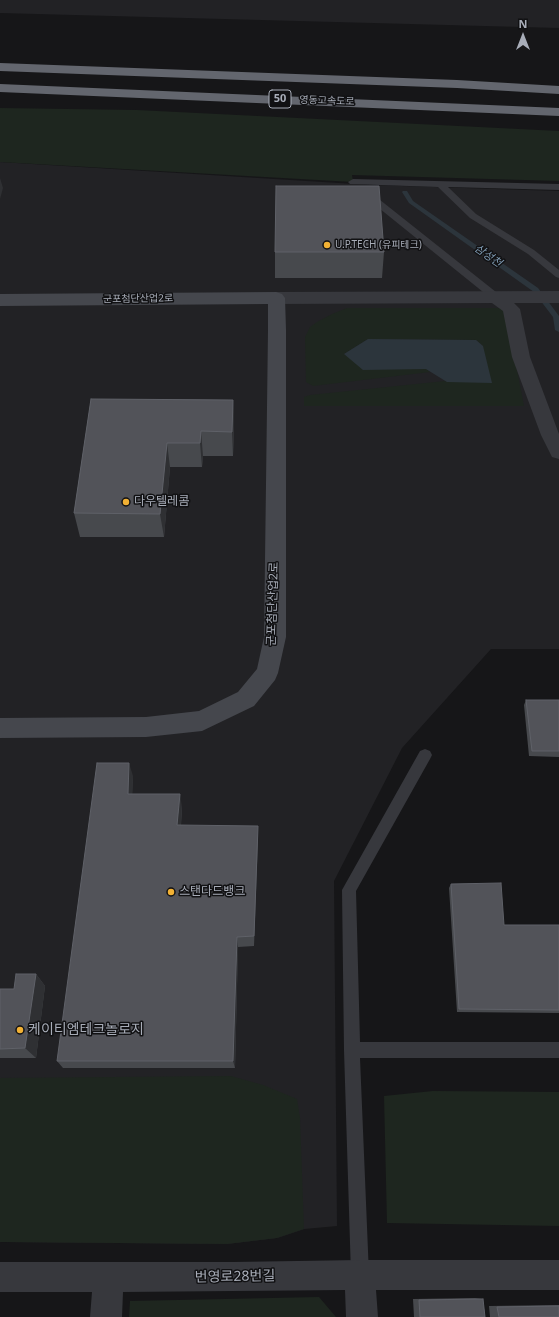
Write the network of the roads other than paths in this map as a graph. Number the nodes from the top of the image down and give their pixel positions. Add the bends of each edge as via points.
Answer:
1 (0, 67) edge
2 (0, 88) edge
3 (559, 90) edge
4 (559, 112) edge
5 (440, 184) junction
6 (559, 187) edge
7 (559, 275) edge
8 (559, 297) edge
9 (276, 298) junction
10 (497, 298) junction
11 (0, 300) edge
12 (559, 452) edge
13 (0, 728) edge
14 (425, 755) dead end
15 (352, 1050) junction
16 (559, 1050) edge
17 (360, 1275) junction
18 (559, 1275) edge
19 (0, 1277) edge
20 (110, 1277) junction
21 (106, 1317) edge
22 (362, 1317) edge

1 - 3 highway, 영동고속도로 / 50
2 - 4 highway, 영동고속도로 / 50
5 - 6 lane
5 - 7 lane via 473,216 531,252
5 - 10 lane via 352,182
8 - 10 street, 군포첨단산업2로
9 - 10 street, 군포첨단산업2로
9 - 11 street, 군포첨단산업2로
9 - 13 street, 군포첨단산업2로 via 275,637 267,673 246,699 202,721 146,727
10 - 12 street via 511,310 521,357 550,435
14 - 15 lane via 349,890
15 - 16 lane
15 - 17 lane
17 - 18 street, 번영로28번길
17 - 20 street, 번영로28번길
17 - 22 street
19 - 20 street, 번영로28번길
20 - 21 street

